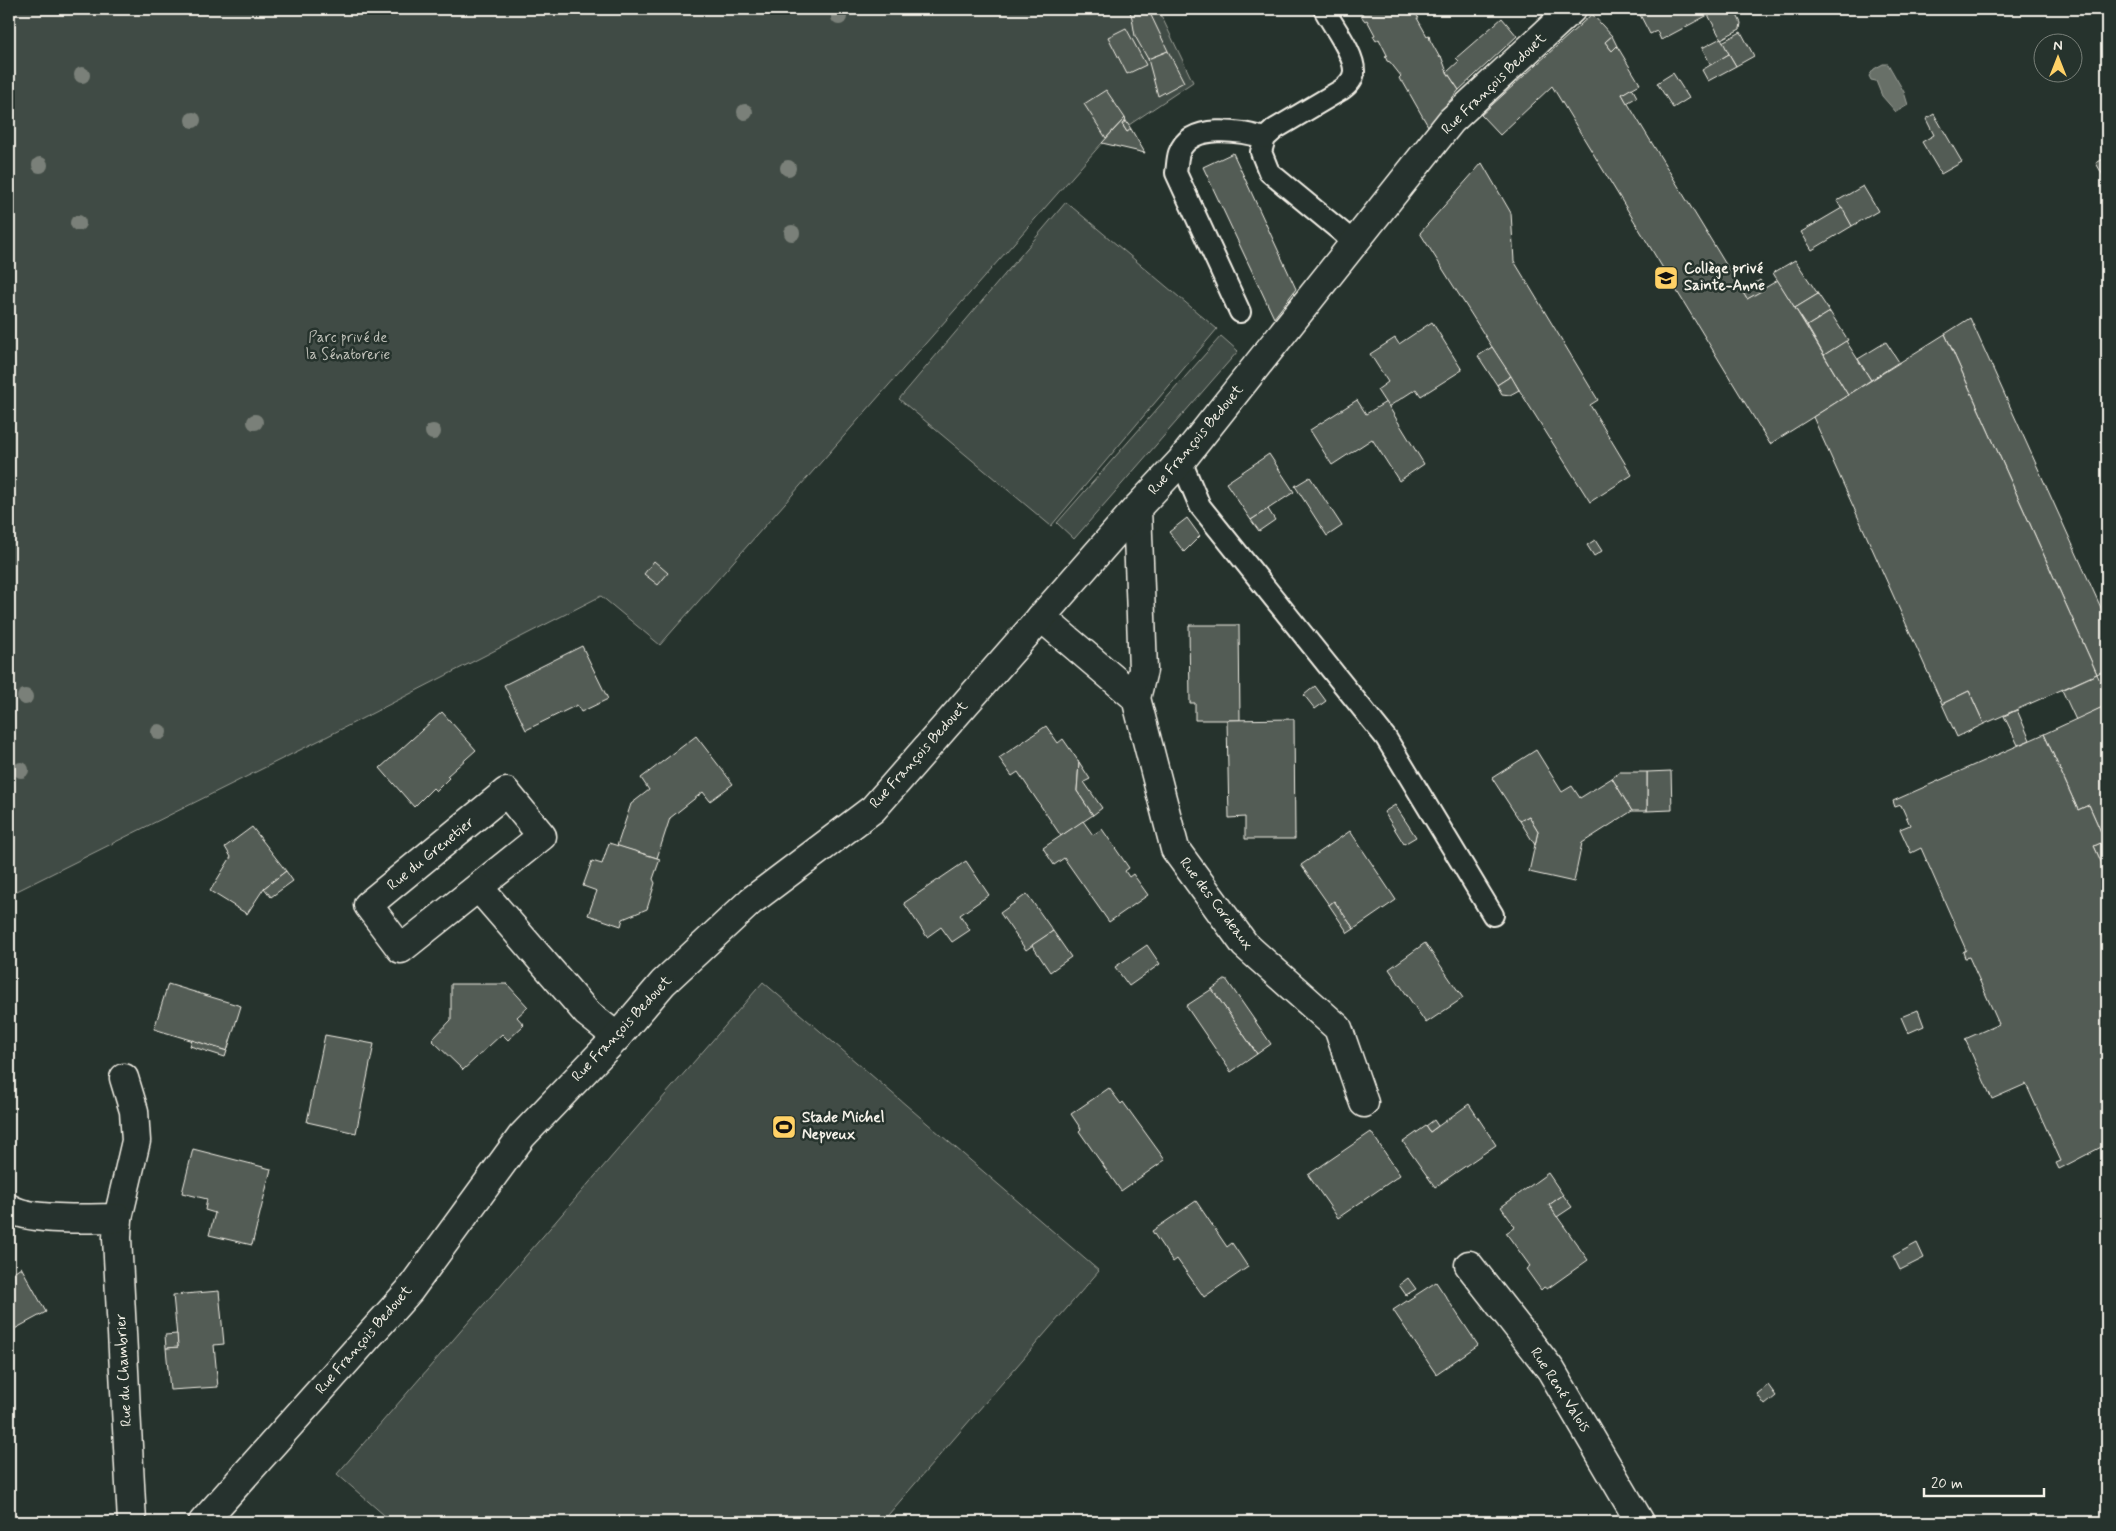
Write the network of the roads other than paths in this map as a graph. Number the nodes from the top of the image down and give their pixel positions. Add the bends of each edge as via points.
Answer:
1 (1324, 9) edge
2 (1572, 9) edge
3 (1265, 138) junction
4 (1355, 243) junction
5 (1240, 312) dead end
6 (1181, 461) junction
7 (1137, 508) junction
8 (1041, 618) junction
9 (1136, 698) junction
10 (479, 888) junction
11 (1493, 915) dead end
12 (617, 1037) junction
13 (124, 1078) dead end
14 (1364, 1103) dead end
15 (9, 1208) edge
16 (118, 1218) junction
17 (1469, 1265) dead end
18 (132, 1522) edge
19 (203, 1522) edge
20 (1640, 1522) edge

1 - 3 lane via 1350,54 1354,74 1349,84
2 - 4 street, Rue François Bedouet via 1452,121
3 - 4 lane via 1261,152 1269,172
3 - 5 lane via 1243,132 1212,130 1190,139 1179,152 1176,173
4 - 6 street, Rue François Bedouet
6 - 7 street, Rue François Bedouet
6 - 11 lane via 1200,506 1386,738
7 - 8 street, Rue François Bedouet
7 - 9 street, Rue des Cordeaux via 1143,670
8 - 9 street
8 - 12 street, Rue François Bedouet via 873,808 751,901 663,983
9 - 14 street, Rue des Cordeaux via 1174,849 1245,946 1338,1028
10 - 10 street, Rue du Grenetier via 401,949 368,905 506,792 542,836
10 - 12 street via 588,1013
12 - 19 street, Rue François Bedouet via 522,1136 409,1291
13 - 16 street, Rue du Chambrier via 134,1111 136,1141
15 - 16 street via 40,1216
16 - 18 street, Rue du Chambrier
17 - 20 street, Rue René Valois via 1551,1370

